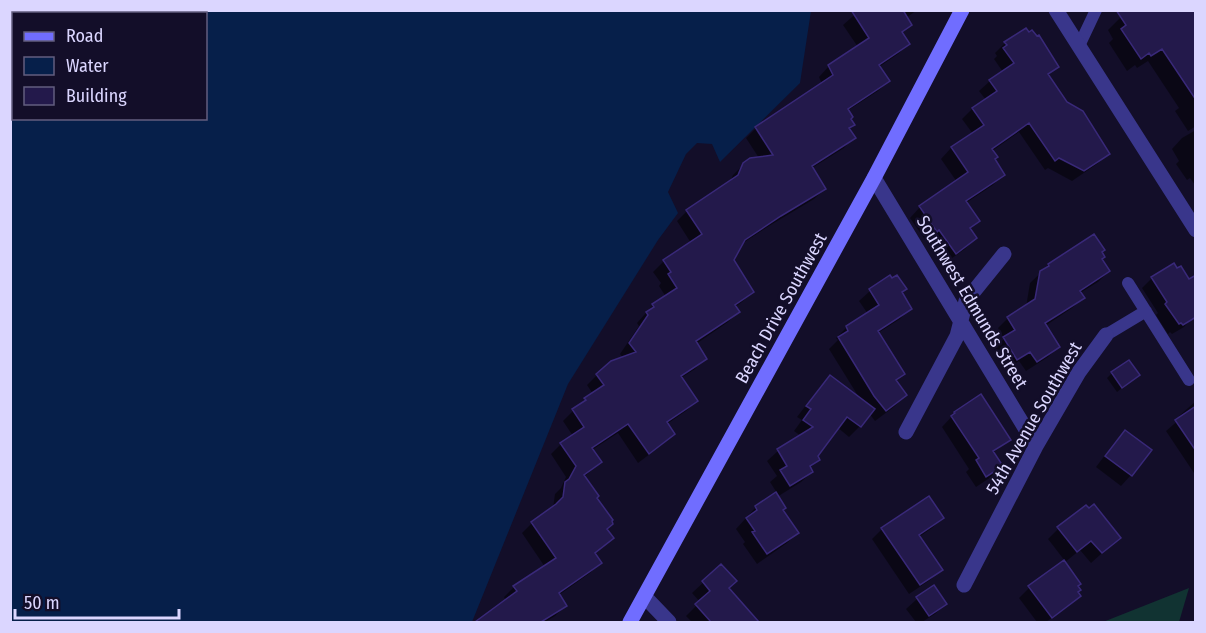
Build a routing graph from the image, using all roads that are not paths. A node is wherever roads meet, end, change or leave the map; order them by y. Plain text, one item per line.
1 (962, 10) edge
2 (1056, 10) edge
3 (1096, 10) edge
4 (1079, 46) junction
5 (874, 178) junction
6 (1196, 230) edge
7 (1004, 254) dead end
8 (1128, 283) dead end
9 (1146, 311) junction
10 (961, 321) junction
11 (1106, 335) joint
12 (1189, 380) dead end
13 (906, 432) dead end
14 (1036, 446) junction
15 (964, 585) dead end
16 (645, 597) junction
17 (630, 622) edge
18 (669, 622) edge

1 - 5 main road, Beach Drive Southwest
2 - 4 street
3 - 4 lane
4 - 6 street
5 - 10 street, Southwest Edmunds Street
5 - 16 main road, Beach Drive Southwest
7 - 10 street
8 - 9 lane
9 - 11 lane
9 - 12 lane
10 - 13 street
10 - 14 street, Southwest Edmunds Street
11 - 14 street, 54th Avenue Southwest
14 - 15 street, 54th Avenue Southwest
16 - 17 main road, Beach Drive Southwest
16 - 18 street

